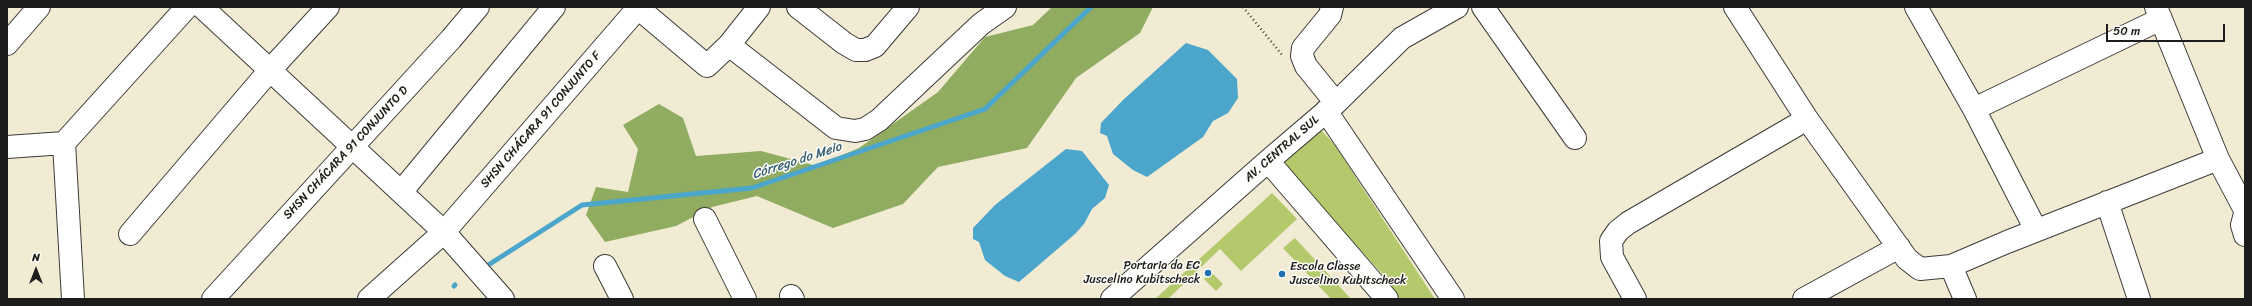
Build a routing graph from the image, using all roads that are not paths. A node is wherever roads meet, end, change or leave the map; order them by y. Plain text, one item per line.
1 (39, 7) edge
2 (187, 7) edge
3 (202, 7) edge
4 (328, 7) edge
5 (478, 7) edge
6 (554, 7) edge
7 (637, 7) edge
8 (759, 7) edge
9 (798, 7) edge
10 (908, 7) edge
11 (1005, 7) edge
12 (1332, 7) edge
13 (1457, 7) edge
14 (1483, 7) edge
15 (1735, 7) edge
16 (1916, 7) edge
17 (2158, 13) edge
18 (7, 44) edge
19 (729, 45) junction
20 (270, 70) junction
21 (1331, 107) junction
22 (1974, 109) junction
23 (1807, 119) junction
24 (1575, 138) dead end
25 (64, 143) junction
26 (352, 146) junction
27 (7, 147) edge
28 (2218, 159) junction
29 (1268, 161) junction
30 (401, 192) junction
31 (2107, 202) junction
32 (2245, 210) edge
33 (2245, 214) edge
34 (704, 219) dead end
35 (2036, 230) junction
36 (444, 232) junction
37 (130, 234) dead end
38 (2245, 235) edge
39 (1899, 247) junction
40 (606, 266) dead end
41 (1951, 266) junction
42 (501, 297) edge
43 (73, 299) edge
44 (213, 299) edge
45 (369, 299) edge
46 (622, 299) edge
47 (745, 299) edge
48 (1112, 299) edge
49 (1387, 299) edge
50 (1453, 299) edge
51 (1635, 299) edge
52 (1804, 299) edge
53 (1965, 299) edge
54 (2139, 299) edge

1 - 18 street
2 - 25 street
3 - 20 street
4 - 20 street
5 - 26 street, SHSN CHÁCARA 91 CONJUNTO D
6 - 30 street
7 - 19 street
7 - 36 street, SHSN CHÁCARA 91 CONJUNTO F
8 - 19 street
9 - 10 street
11 - 19 street
12 - 21 street
13 - 21 street, AV. CENTRAL SUL
14 - 24 street
15 - 23 street
16 - 22 street
17 - 22 street
17 - 28 street
20 - 26 street
20 - 37 street
21 - 29 street, AV. CENTRAL SUL
21 - 50 street
22 - 35 street
23 - 39 street
23 - 51 street
25 - 27 street
25 - 43 street
26 - 30 street
26 - 44 street, SHSN CHÁCARA 91 CONJUNTO D
28 - 31 street
28 - 32 street
29 - 48 street, AV. CENTRAL SUL
29 - 49 street
30 - 36 street
31 - 35 street
31 - 54 street
33 - 38 street
34 - 47 street
35 - 41 street
36 - 42 street
36 - 45 street, SHSN CHÁCARA 91 CONJUNTO F
39 - 41 street
39 - 52 street
40 - 46 street
41 - 53 street

